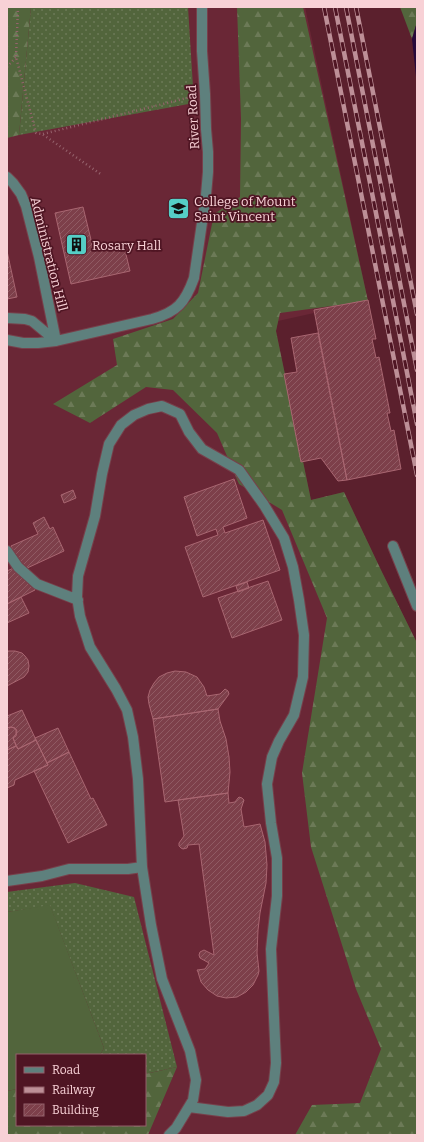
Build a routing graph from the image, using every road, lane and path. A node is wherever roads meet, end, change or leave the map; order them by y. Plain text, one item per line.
1 (18, 7) edge
2 (202, 7) edge
3 (16, 57) junction
4 (7, 67) edge
5 (205, 94) junction
6 (42, 134) junction
7 (102, 174) dead end
8 (7, 177) edge
9 (7, 318) edge
10 (7, 340) edge
11 (56, 341) junction
12 (393, 546) dead end
13 (7, 551) edge
14 (78, 600) junction
15 (417, 606) edge
16 (142, 867) junction
17 (7, 881) edge
18 (189, 1107) junction
19 (169, 1135) edge

1 - 3 path
2 - 5 street, River Road
3 - 4 path
3 - 6 path
5 - 6 path
5 - 11 street, River Road
6 - 7 path
8 - 11 street, Administration Hill
9 - 11 street
10 - 11 street
12 - 15 street
13 - 14 street
14 - 16 street
14 - 18 street
16 - 17 street
16 - 18 street
18 - 19 street

